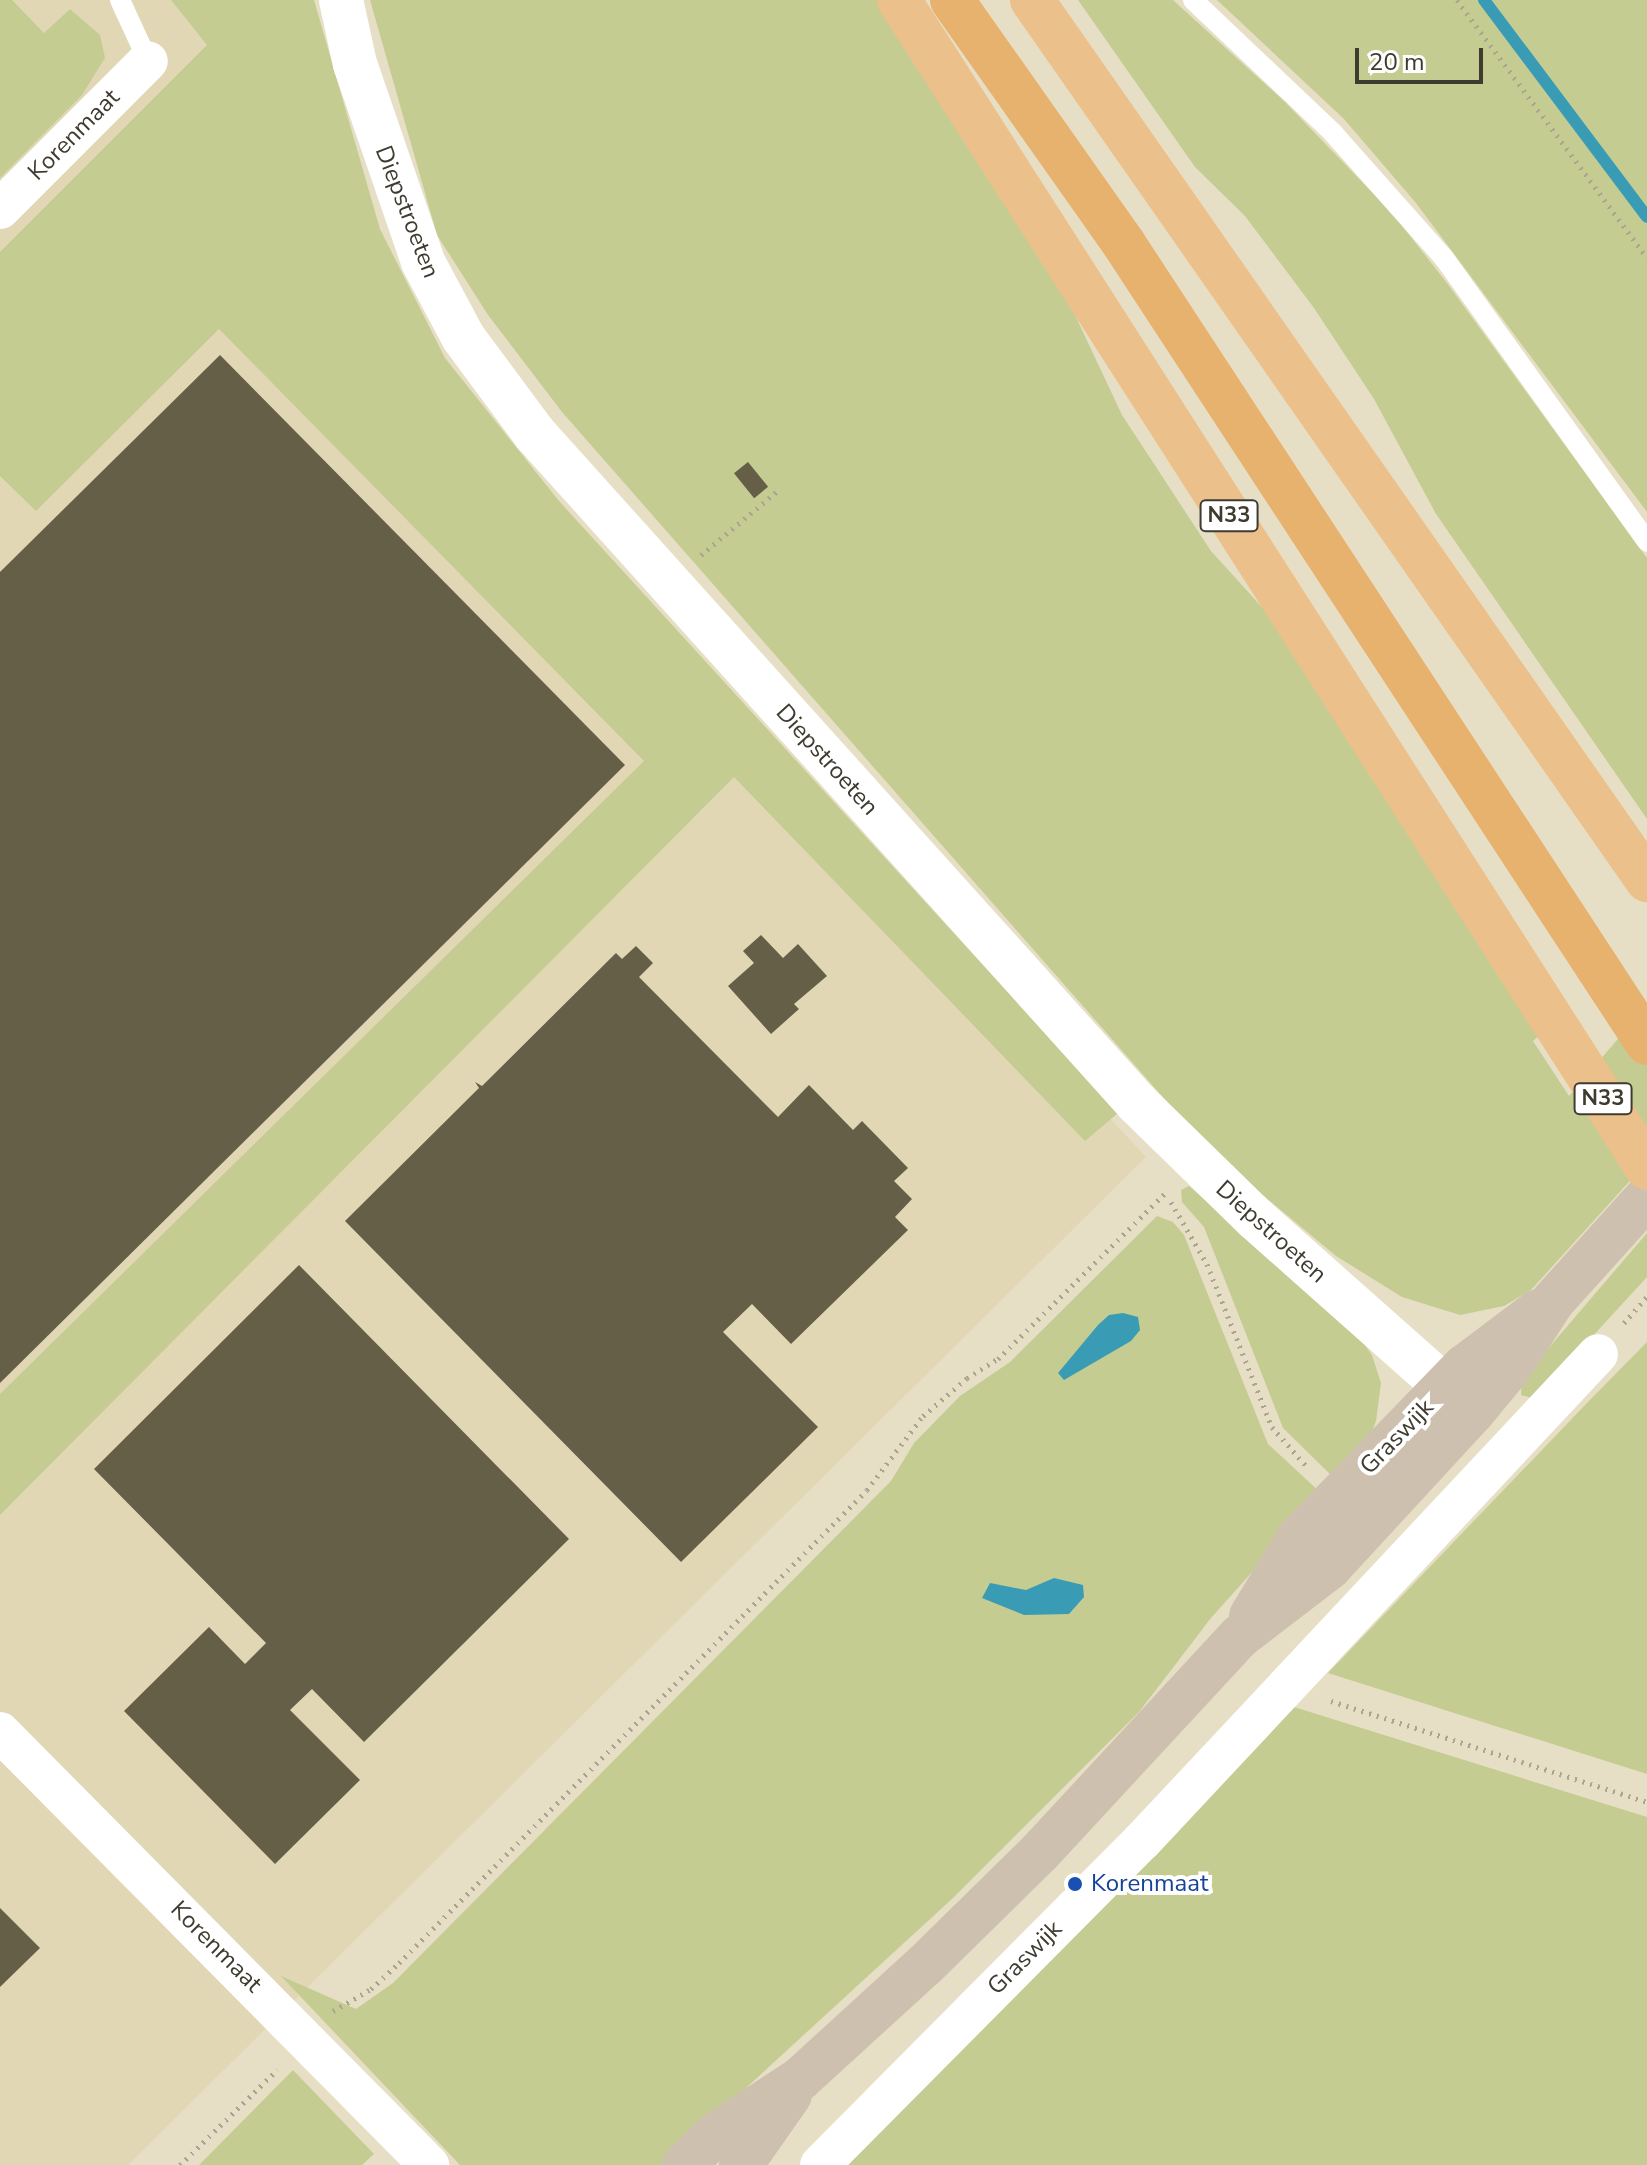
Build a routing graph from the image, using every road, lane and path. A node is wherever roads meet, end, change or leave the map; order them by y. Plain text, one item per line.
1 (120, 0) edge
2 (341, 0) edge
3 (899, 0) edge
4 (952, 0) edge
5 (1032, 0) edge
6 (1193, 0) edge
7 (1457, 0) edge
8 (148, 61) joint
9 (0, 209) edge
10 (1647, 258) edge
11 (780, 489) dead end
12 (1647, 542) edge
13 (666, 584) junction
14 (1647, 880) edge
15 (1647, 1043) edge
16 (1647, 1168) edge
17 (1180, 1178) junction
18 (1647, 1197) edge
19 (1598, 1354) dead end
20 (1459, 1400) junction
21 (1339, 1497) junction
22 (1239, 1637) junction
23 (1292, 1679) junction
24 (0, 1732) edge
25 (1647, 1802) edge
26 (306, 2038) junction
27 (800, 2079) junction
28 (180, 2165) edge
29 (429, 2165) edge
30 (684, 2165) edge
31 (741, 2165) edge
32 (820, 2165) edge

1 - 8 lane
2 - 13 street, Diepstroeten
3 - 16 highway, N33
4 - 15 highway
5 - 14 highway
6 - 12 lane
7 - 10 path
8 - 9 street, Korenmaat
11 - 13 path
13 - 17 street, Diepstroeten
17 - 20 street, Diepstroeten
17 - 21 path
17 - 26 path
18 - 20 main road, Graswijk
19 - 23 street, Graswijk
20 - 21 main road, Graswijk
20 - 22 main road, Graswijk
21 - 22 main road, Graswijk
22 - 27 main road, Graswijk
23 - 25 path
23 - 32 street, Graswijk
24 - 26 street, Korenmaat
26 - 28 path
26 - 29 street, Korenmaat
27 - 30 main road, Graswijk
27 - 31 main road, Graswijk

